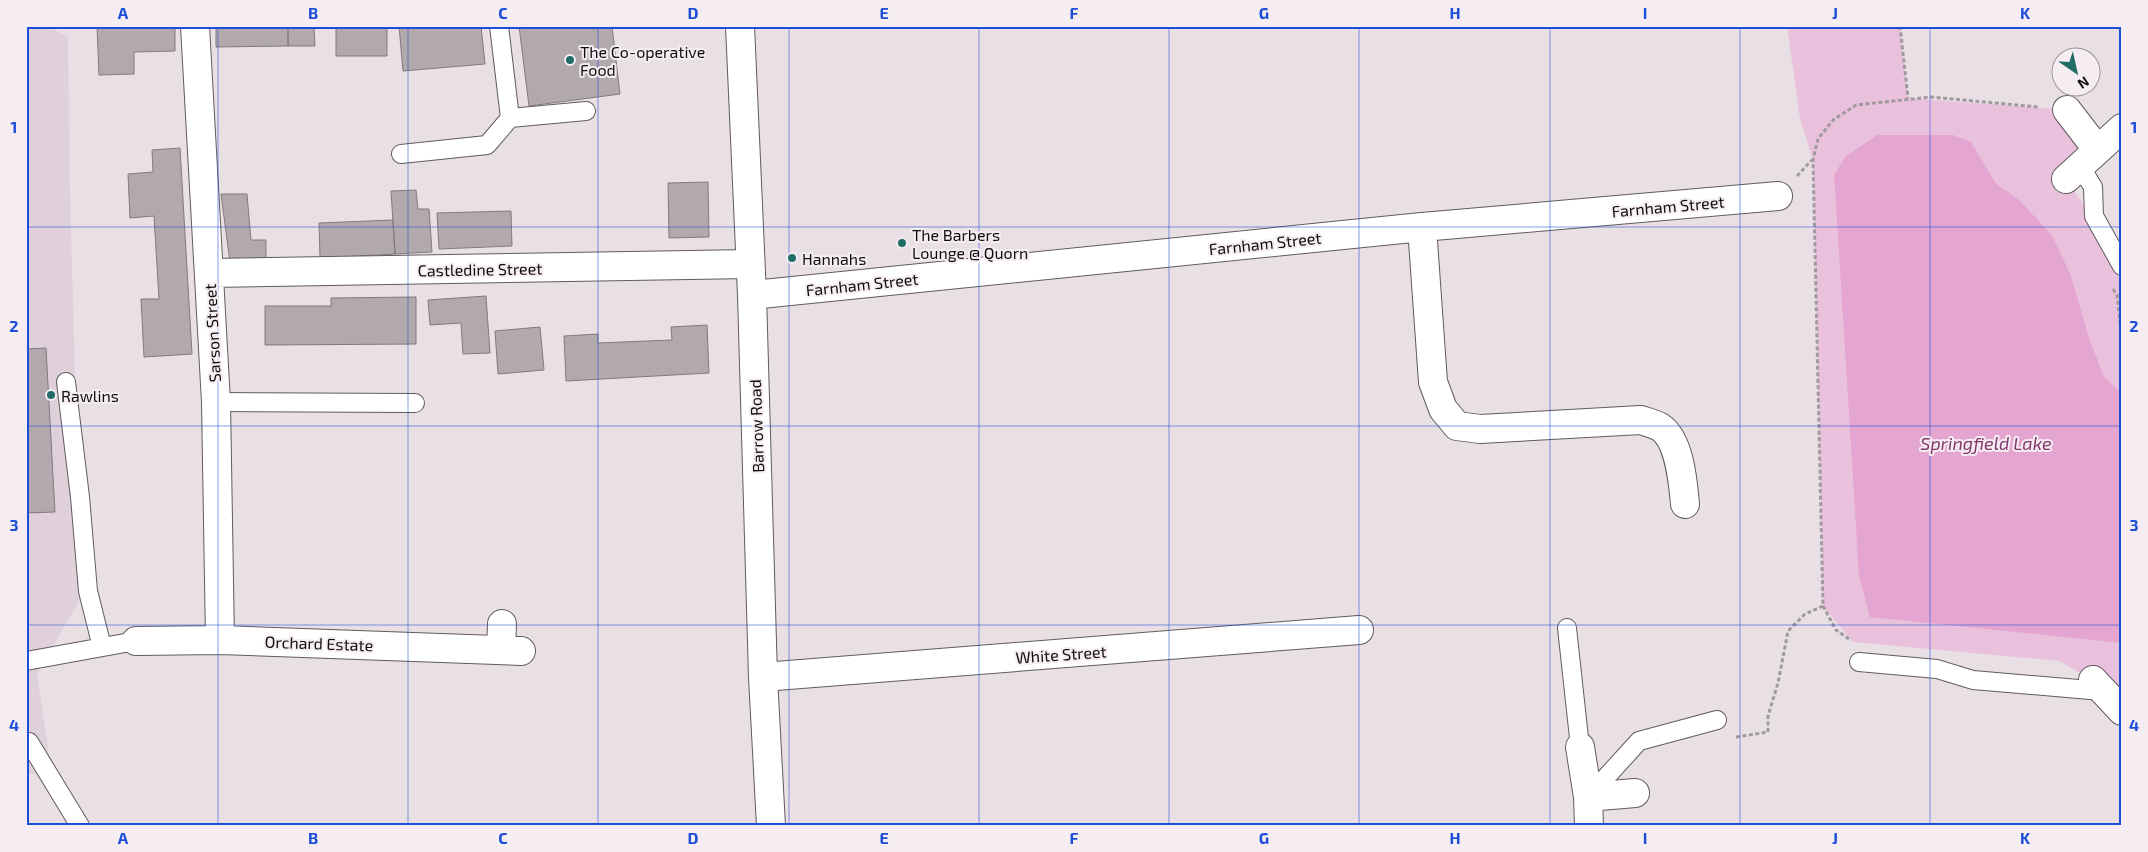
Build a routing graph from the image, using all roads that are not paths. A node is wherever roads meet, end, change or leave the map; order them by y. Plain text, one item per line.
1 (195, 26) edge
2 (499, 26) edge
3 (740, 26) edge
4 (2067, 110) road end
5 (586, 111) dead end
6 (510, 118) junction
7 (2122, 128) edge
8 (401, 154) dead end
9 (2081, 165) junction
10 (1778, 196) dead end
11 (1422, 227) junction
12 (750, 264) junction
13 (2122, 266) edge
14 (209, 273) junction
15 (752, 295) junction
16 (66, 382) dead end
17 (216, 402) junction
18 (415, 403) dead end
19 (1685, 504) dead end
20 (1567, 628) dead end
21 (1359, 630) dead end
22 (220, 640) junction
23 (136, 641) joint
24 (508, 642) dead end
25 (102, 648) junction
26 (26, 661) edge
27 (1859, 662) dead end
28 (763, 677) junction
29 (2098, 685) joint
30 (2122, 711) edge
31 (1717, 720) dead end
32 (27, 739) edge
33 (1580, 747) joint
34 (1635, 793) dead end
35 (1588, 797) junction
36 (80, 826) edge
37 (771, 826) edge
38 (1589, 826) edge

1 - 14 street, Sarson Street
2 - 6 lane
3 - 12 street, Barrow Road
4 - 9 street
5 - 6 lane
6 - 8 lane
7 - 9 street
9 - 13 lane
10 - 11 street, Farnham Street
11 - 15 street, Farnham Street
11 - 19 street
12 - 14 street, Castledine Street
12 - 15 street, Barrow Road
14 - 17 street, Sarson Street
15 - 28 street, Barrow Road
16 - 25 lane
17 - 18 lane
17 - 22 street, Sarson Street
20 - 33 lane
21 - 28 street, White Street
22 - 23 street, Orchard Estate
22 - 24 street, Orchard Estate
23 - 25 lane
25 - 26 lane
27 - 29 lane
28 - 37 street, Barrow Road
29 - 30 street
31 - 35 lane
32 - 36 lane
33 - 35 street
34 - 35 street
35 - 38 street

